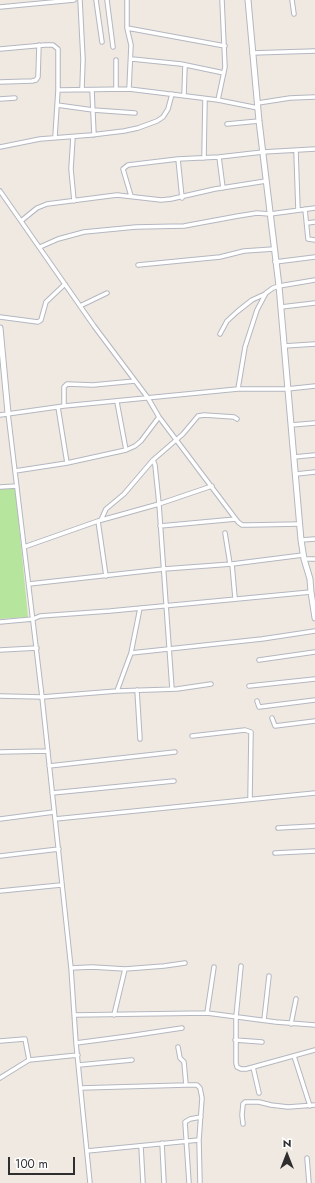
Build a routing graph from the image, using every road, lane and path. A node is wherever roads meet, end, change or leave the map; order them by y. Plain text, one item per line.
1 (74, 0) edge
2 (80, 0) edge
3 (96, 0) edge
4 (107, 0) edge
5 (127, 0) edge
6 (222, 0) edge
7 (248, 0) edge
8 (292, 0) edge
9 (37, 2) edge
10 (0, 7) edge
11 (294, 14) dead end
12 (127, 28) junction
13 (102, 42) dead end
14 (39, 45) junction
15 (225, 46) junction
16 (113, 47) dead end
17 (0, 49) edge
18 (315, 51) edge
19 (252, 53) junction
20 (132, 59) junction
21 (116, 60) dead end
22 (185, 65) junction
23 (224, 73) junction
24 (0, 82) edge
25 (82, 89) junction
26 (116, 89) junction
27 (129, 89) junction
28 (58, 90) junction
29 (92, 90) junction
30 (172, 94) junction
31 (184, 96) junction
32 (315, 97) edge
33 (15, 98) dead end
34 (0, 99) edge
35 (205, 99) junction
36 (218, 100) junction
37 (57, 105) junction
38 (258, 105) junction
39 (93, 110) junction
40 (135, 113) dead end
41 (259, 120) junction
42 (227, 124) dead end
43 (94, 135) junction
44 (55, 137) junction
45 (73, 137) junction
46 (0, 147) edge
47 (315, 149) edge
48 (296, 150) junction
49 (263, 152) junction
50 (219, 157) junction
51 (204, 158) junction
52 (178, 159) junction
53 (266, 181) junction
54 (223, 188) junction
55 (0, 191) edge
56 (131, 196) junction
57 (182, 198) junction
58 (74, 201) junction
59 (315, 208) edge
60 (305, 209) junction
61 (298, 210) junction
62 (270, 214) junction
63 (21, 221) junction
64 (315, 222) edge
65 (306, 223) junction
66 (315, 240) edge
67 (40, 247) junction
68 (274, 249) junction
69 (315, 257) edge
70 (276, 262) junction
71 (138, 265) dead end
72 (315, 280) edge
73 (64, 284) junction
74 (279, 286) junction
75 (107, 293) dead end
76 (266, 293) junction
77 (315, 303) edge
78 (80, 306) junction
79 (281, 307) junction
80 (0, 317) edge
81 (0, 328) edge
82 (220, 334) dead end
83 (315, 344) edge
84 (284, 346) junction
85 (1, 349) edge
86 (135, 381) junction
87 (315, 386) edge
88 (238, 389) junction
89 (287, 389) junction
90 (148, 398) junction
91 (117, 402) junction
92 (64, 406) junction
93 (58, 407) junction
94 (8, 413) junction
95 (0, 415) edge
96 (159, 417) junction
97 (237, 419) dead end
98 (315, 423) edge
99 (291, 425) junction
100 (177, 438) junction
101 (126, 450) junction
102 (315, 455) edge
103 (294, 457) junction
104 (152, 460) junction
105 (67, 463) junction
106 (15, 471) junction
107 (315, 472) edge
108 (296, 474) junction
109 (17, 486) junction
110 (212, 486) junction
111 (0, 487) edge
112 (159, 504) junction
113 (236, 519) junction
114 (100, 520) junction
115 (300, 524) junction
116 (160, 526) junction
117 (225, 533) dead end
118 (315, 539) edge
119 (301, 540) junction
120 (24, 546) junction
121 (303, 557) junction
122 (315, 559) edge
123 (231, 564) junction
124 (164, 569) junction
125 (106, 576) junction
126 (313, 579) edge
127 (29, 584) junction
128 (310, 592) junction
129 (235, 598) junction
130 (166, 606) junction
131 (140, 608) junction
132 (315, 618) edge
133 (33, 619) junction
134 (0, 622) edge
135 (315, 631) edge
136 (37, 648) junction
137 (169, 648) junction
138 (0, 650) edge
139 (315, 652) edge
140 (131, 653) junction
141 (259, 660) dead end
142 (315, 679) edge
143 (211, 684) dead end
144 (249, 686) dead end
145 (172, 689) junction
146 (137, 690) junction
147 (117, 691) junction
148 (0, 696) edge
149 (42, 697) junction
150 (315, 700) edge
151 (257, 701) dead end
152 (272, 718) dead end
153 (315, 721) edge
154 (192, 736) dead end
155 (140, 740) dead end
156 (0, 752) edge
157 (48, 752) junction
158 (176, 752) dead end
159 (49, 766) junction
160 (174, 781) dead end
161 (52, 793) junction
162 (315, 793) edge
163 (250, 799) junction
164 (54, 812) junction
165 (0, 818) edge
166 (55, 819) junction
167 (315, 826) edge
168 (278, 828) dead end
169 (58, 849) junction
170 (315, 851) edge
171 (275, 853) dead end
172 (0, 856) edge
173 (62, 885) junction
174 (0, 891) edge
175 (185, 963) dead end
176 (241, 966) dead end
177 (71, 968) junction
178 (214, 968) dead end
179 (125, 969) junction
180 (269, 976) dead end
181 (296, 998) dead end
182 (207, 1013) junction
183 (75, 1015) junction
184 (114, 1015) junction
185 (236, 1017) junction
186 (264, 1020) junction
187 (291, 1024) junction
188 (315, 1025) edge
189 (182, 1028) dead end
190 (235, 1040) junction
191 (0, 1041) edge
192 (262, 1042) dead end
193 (76, 1043) junction
194 (178, 1047) dead end
195 (315, 1050) edge
196 (78, 1055) junction
197 (294, 1056) junction
198 (29, 1060) junction
199 (132, 1060) dead end
200 (78, 1066) junction
201 (253, 1067) junction
202 (0, 1078) edge
203 (186, 1084) junction
204 (81, 1088) junction
205 (259, 1093) dead end
206 (315, 1105) edge
207 (310, 1106) junction
208 (201, 1116) junction
209 (243, 1124) dead end
210 (199, 1140) junction
211 (186, 1141) junction
212 (162, 1143) junction
213 (141, 1146) junction
214 (87, 1151) junction
215 (308, 1158) dead end
216 (90, 1183) edge
217 (143, 1183) edge
218 (164, 1183) edge
219 (188, 1183) edge
220 (200, 1183) edge
221 (308, 1183) edge

1 - 9 street
2 - 25 street
3 - 13 street
4 - 16 street
5 - 12 street
6 - 15 street
7 - 19 street
8 - 11 street
9 - 10 street
12 - 15 street
12 - 20 street
14 - 17 street
14 - 24 street
14 - 28 street
15 - 23 street
18 - 19 street
19 - 38 street
20 - 22 street
20 - 27 street
21 - 26 street
22 - 23 street
22 - 31 street
23 - 36 street
25 - 28 street
25 - 29 street
26 - 27 street
26 - 29 street
27 - 30 street
28 - 37 street
29 - 39 street
30 - 31 street
30 - 43 street
31 - 35 street
32 - 38 street
33 - 34 street
35 - 36 street
35 - 51 street
36 - 38 street
37 - 39 street
37 - 44 street
38 - 41 street
39 - 40 street
39 - 43 street
41 - 42 street
41 - 49 street
43 - 45 street
44 - 45 street
44 - 46 street
45 - 58 street
47 - 48 street
48 - 49 street
48 - 61 street
49 - 50 street
49 - 53 street
50 - 51 street
50 - 54 street
51 - 52 street
52 - 56 street
52 - 57 street
53 - 54 street
53 - 62 street
54 - 57 street
55 - 63 street
56 - 57 street
56 - 58 street
58 - 63 street
59 - 60 street
60 - 61 street
60 - 65 street
61 - 62 street
62 - 67 street
62 - 68 street
63 - 67 street
64 - 65 street
65 - 66 street
67 - 73 street
68 - 70 street
68 - 71 street
69 - 70 street
70 - 74 street
72 - 74 street
73 - 78 street
73 - 80 street
74 - 76 street
74 - 79 street
75 - 78 street
76 - 82 street
76 - 88 street
77 - 79 street
78 - 86 street
79 - 84 street
81 - 85 street
83 - 84 street
84 - 89 street
85 - 94 street
86 - 90 street
86 - 92 street
87 - 89 street
88 - 89 street
88 - 90 street
89 - 99 street
90 - 91 street
90 - 96 street
91 - 92 street
91 - 101 street
92 - 93 street
93 - 94 street
93 - 105 street
94 - 95 street
94 - 106 street
96 - 100 street
96 - 101 street
97 - 100 street
98 - 99 street
99 - 103 street
100 - 104 street
100 - 110 street
101 - 105 street
102 - 103 street
103 - 108 street
104 - 112 street
104 - 114 street
105 - 106 street
106 - 109 street
107 - 108 street
108 - 115 street
109 - 111 street
109 - 120 street
110 - 112 street
110 - 113 street
112 - 114 street
112 - 116 street
113 - 115 street
113 - 116 street
114 - 120 street
114 - 125 street
115 - 119 street
116 - 124 street
117 - 123 street
118 - 119 street
119 - 121 street
120 - 127 street
121 - 122 street
121 - 123 street
121 - 126 street
123 - 124 street
123 - 129 street
124 - 125 street
124 - 130 street
125 - 127 street
126 - 128 street
127 - 133 street
128 - 129 street
128 - 132 street
129 - 130 street
130 - 131 street
130 - 137 street
131 - 133 street
131 - 140 street
133 - 134 street
133 - 136 street
135 - 137 street
136 - 138 street
136 - 149 street
137 - 140 street
137 - 145 street
139 - 141 street
140 - 147 street
142 - 144 street
143 - 145 street
145 - 146 street
146 - 147 street
146 - 155 street
147 - 149 street
148 - 149 street
149 - 157 street
150 - 151 street
152 - 153 street
154 - 163 street
156 - 157 street
157 - 159 street
158 - 159 street
159 - 161 street
160 - 161 street
161 - 164 street
162 - 163 street
163 - 166 street
164 - 165 street
164 - 166 street
166 - 169 street
167 - 168 street
169 - 172 street
169 - 173 street
170 - 171 street
173 - 174 street
173 - 177 street
175 - 179 street
176 - 185 street
177 - 179 street
177 - 183 street
178 - 182 street
179 - 184 street
180 - 186 street
181 - 187 street
182 - 184 street
182 - 185 street
183 - 184 street
183 - 193 street
185 - 186 street
185 - 190 street
186 - 187 street
187 - 188 street
189 - 193 street
190 - 192 street
190 - 201 street
191 - 198 street
193 - 196 street
194 - 203 street
195 - 197 street
196 - 198 street
196 - 200 street
197 - 201 street
197 - 207 street
198 - 202 street
199 - 200 street
200 - 204 street
201 - 205 street
203 - 204 street
203 - 208 street
204 - 214 street
206 - 207 street
207 - 209 street
208 - 210 street
208 - 211 street
210 - 211 street
210 - 220 street
211 - 212 street
211 - 219 street
212 - 213 street
212 - 218 street
213 - 214 street
213 - 217 street
214 - 216 street
215 - 221 street

